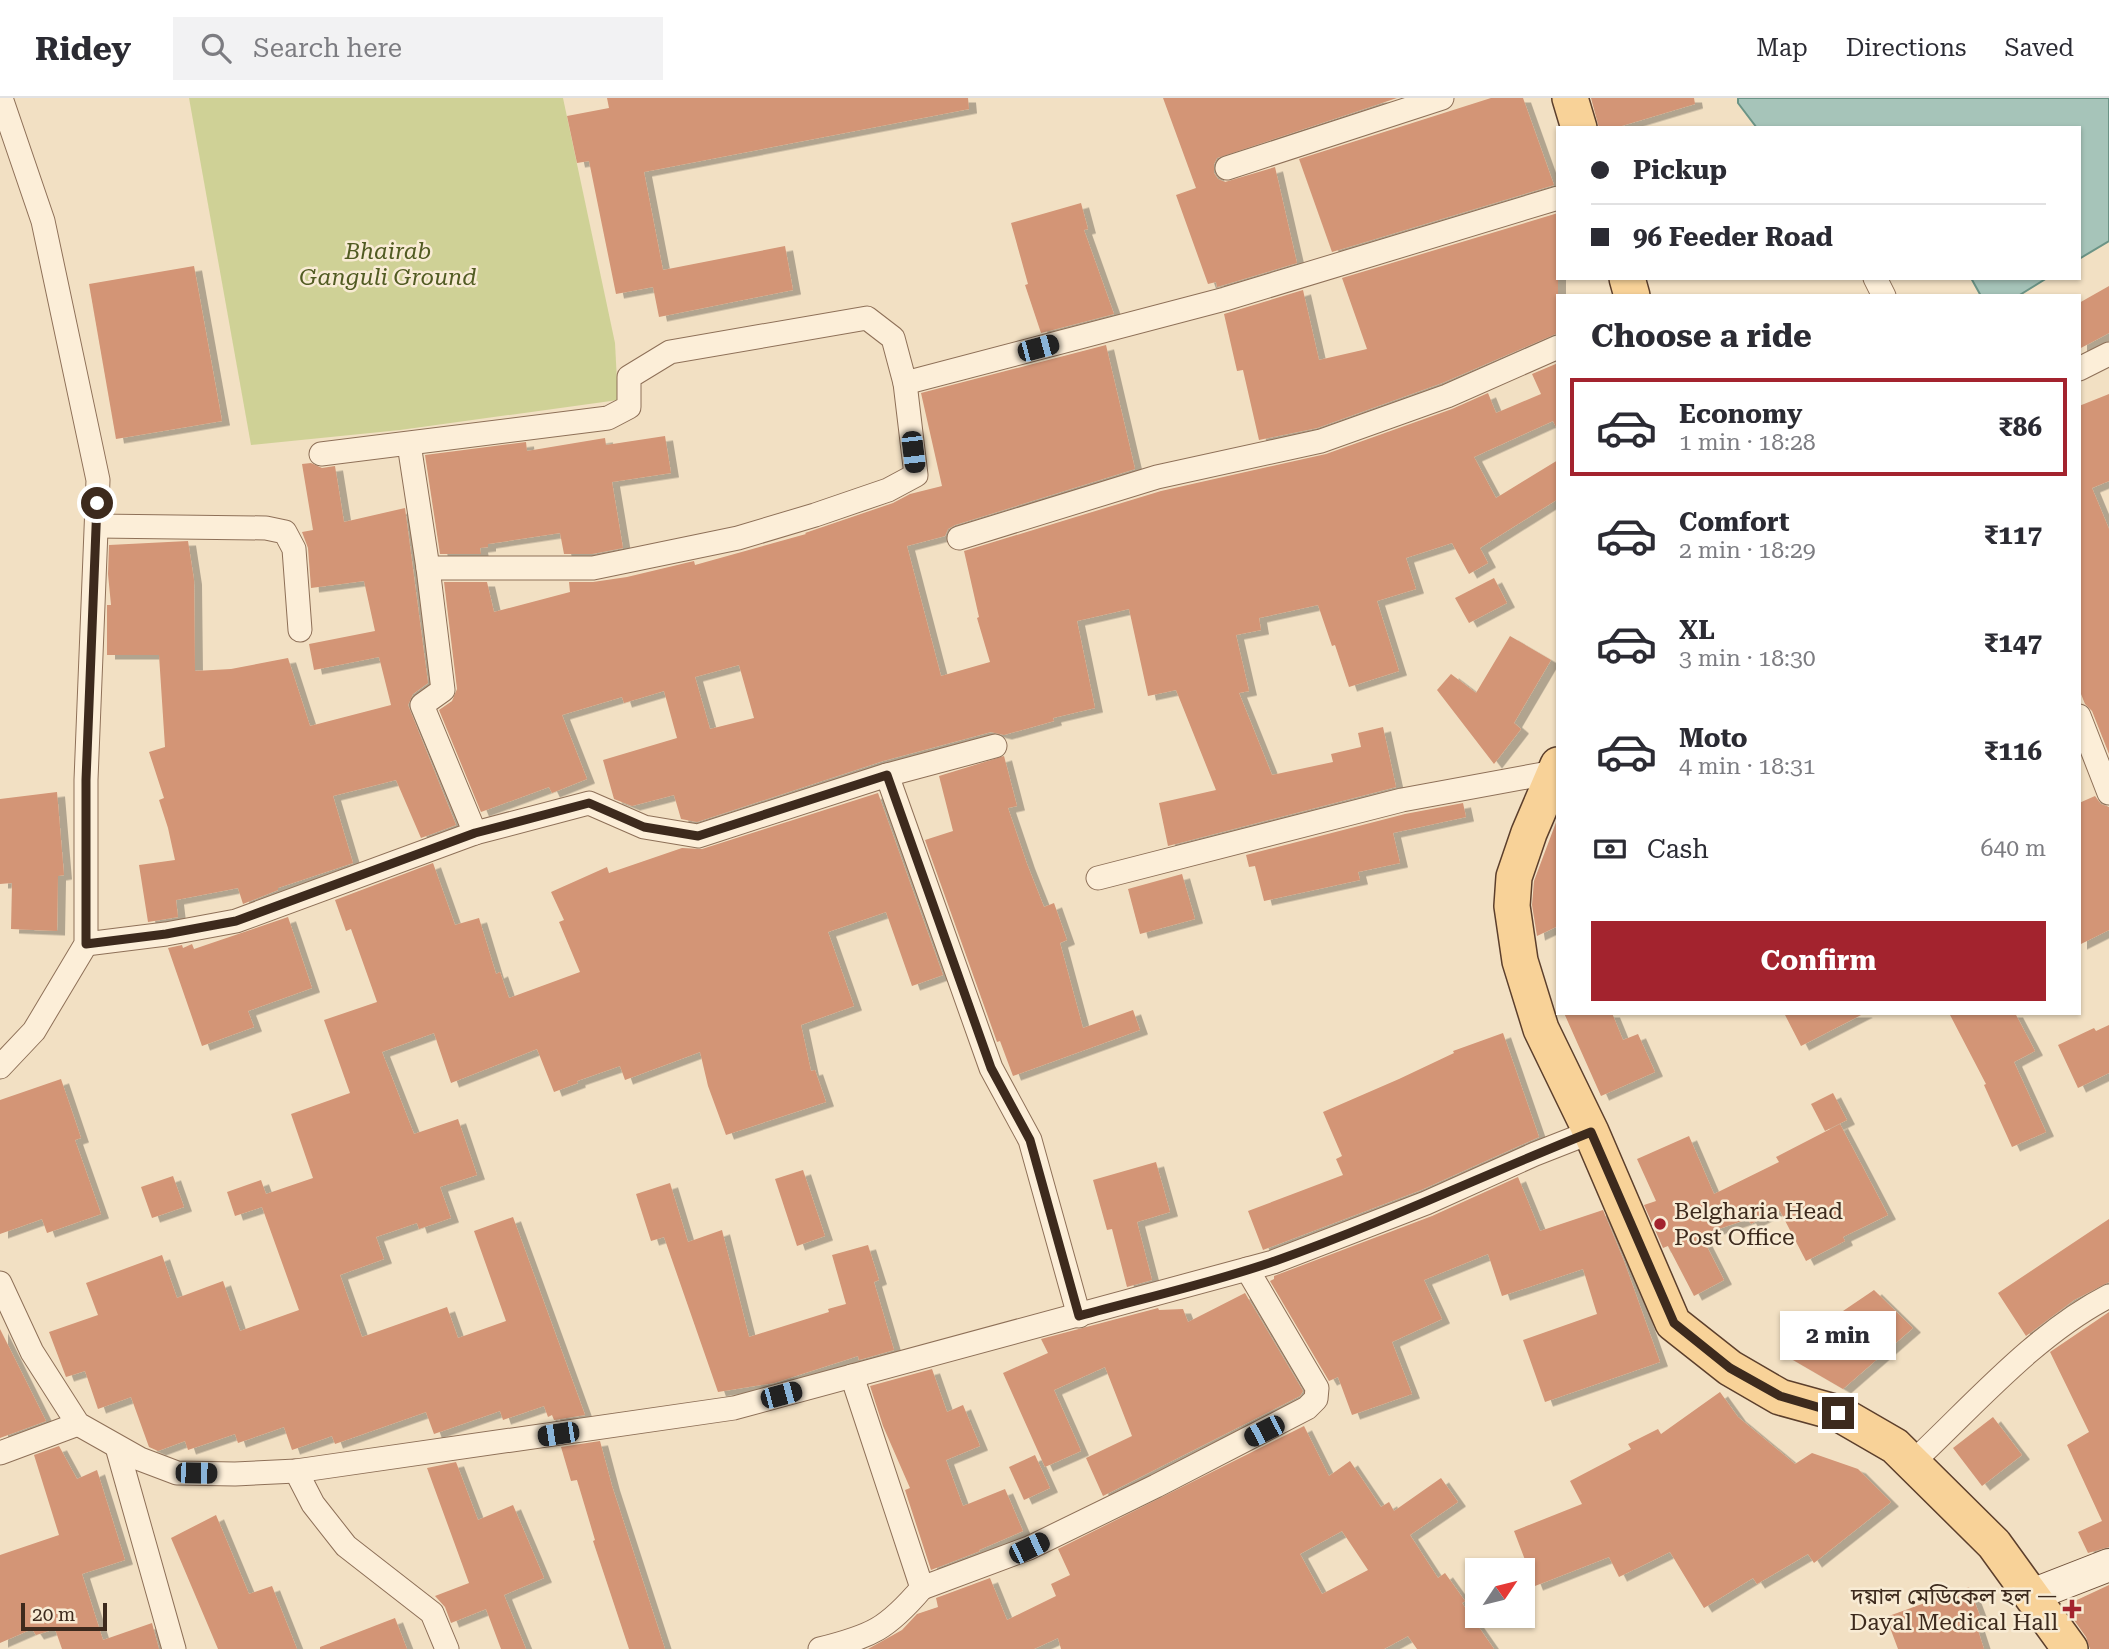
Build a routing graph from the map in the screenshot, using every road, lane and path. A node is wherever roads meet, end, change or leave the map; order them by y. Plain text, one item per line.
1 (1, 98) edge
2 (1442, 98) edge
3 (1570, 98) edge
4 (1578, 126) edge
5 (1227, 168) dead end
6 (1556, 199) edge
7 (1556, 348) edge
8 (2109, 354) edge
9 (2081, 368) edge
10 (905, 383) junction
11 (409, 444) junction
12 (321, 454) dead end
13 (97, 526) junction
14 (959, 538) dead end
15 (428, 568) junction
16 (300, 631) dead end
17 (2081, 728) edge
18 (995, 746) dead end
19 (2087, 762) edge
20 (1556, 768) edge
21 (887, 775) junction
22 (2109, 793) edge
23 (475, 833) junction
24 (1098, 878) dead end
25 (86, 944) junction
26 (0, 1067) edge
27 (1591, 1132) junction
28 (1247, 1269) junction
29 (0, 1283) edge
30 (2109, 1296) edge
31 (1079, 1316) junction
32 (852, 1376) junction
33 (78, 1424) junction
34 (117, 1447) junction
35 (0, 1453) edge
36 (1913, 1462) junction
37 (296, 1471) junction
38 (2109, 1565) edge
39 (922, 1588) junction
40 (2032, 1595) junction
41 (174, 1649) edge
42 (447, 1649) edge
43 (820, 1649) edge
44 (2070, 1649) edge

1 - 13 street
2 - 5 street
3 - 4 main road
6 - 10 street
7 - 14 street
8 - 9 street
10 - 11 street
10 - 15 street
11 - 12 street
11 - 15 street
13 - 16 street
13 - 25 street
15 - 23 street
17 - 19 street
18 - 21 street
19 - 22 street
20 - 24 street
20 - 27 main road
21 - 23 street
21 - 31 street
23 - 25 street
25 - 26 street
27 - 28 street
27 - 36 main road
28 - 31 street
28 - 39 street
29 - 33 street
30 - 36 street
31 - 32 street
32 - 37 street
32 - 39 street
33 - 34 street
33 - 35 street
34 - 37 street
34 - 41 street
36 - 40 main road
37 - 42 street
38 - 40 street
39 - 43 street
40 - 44 main road

